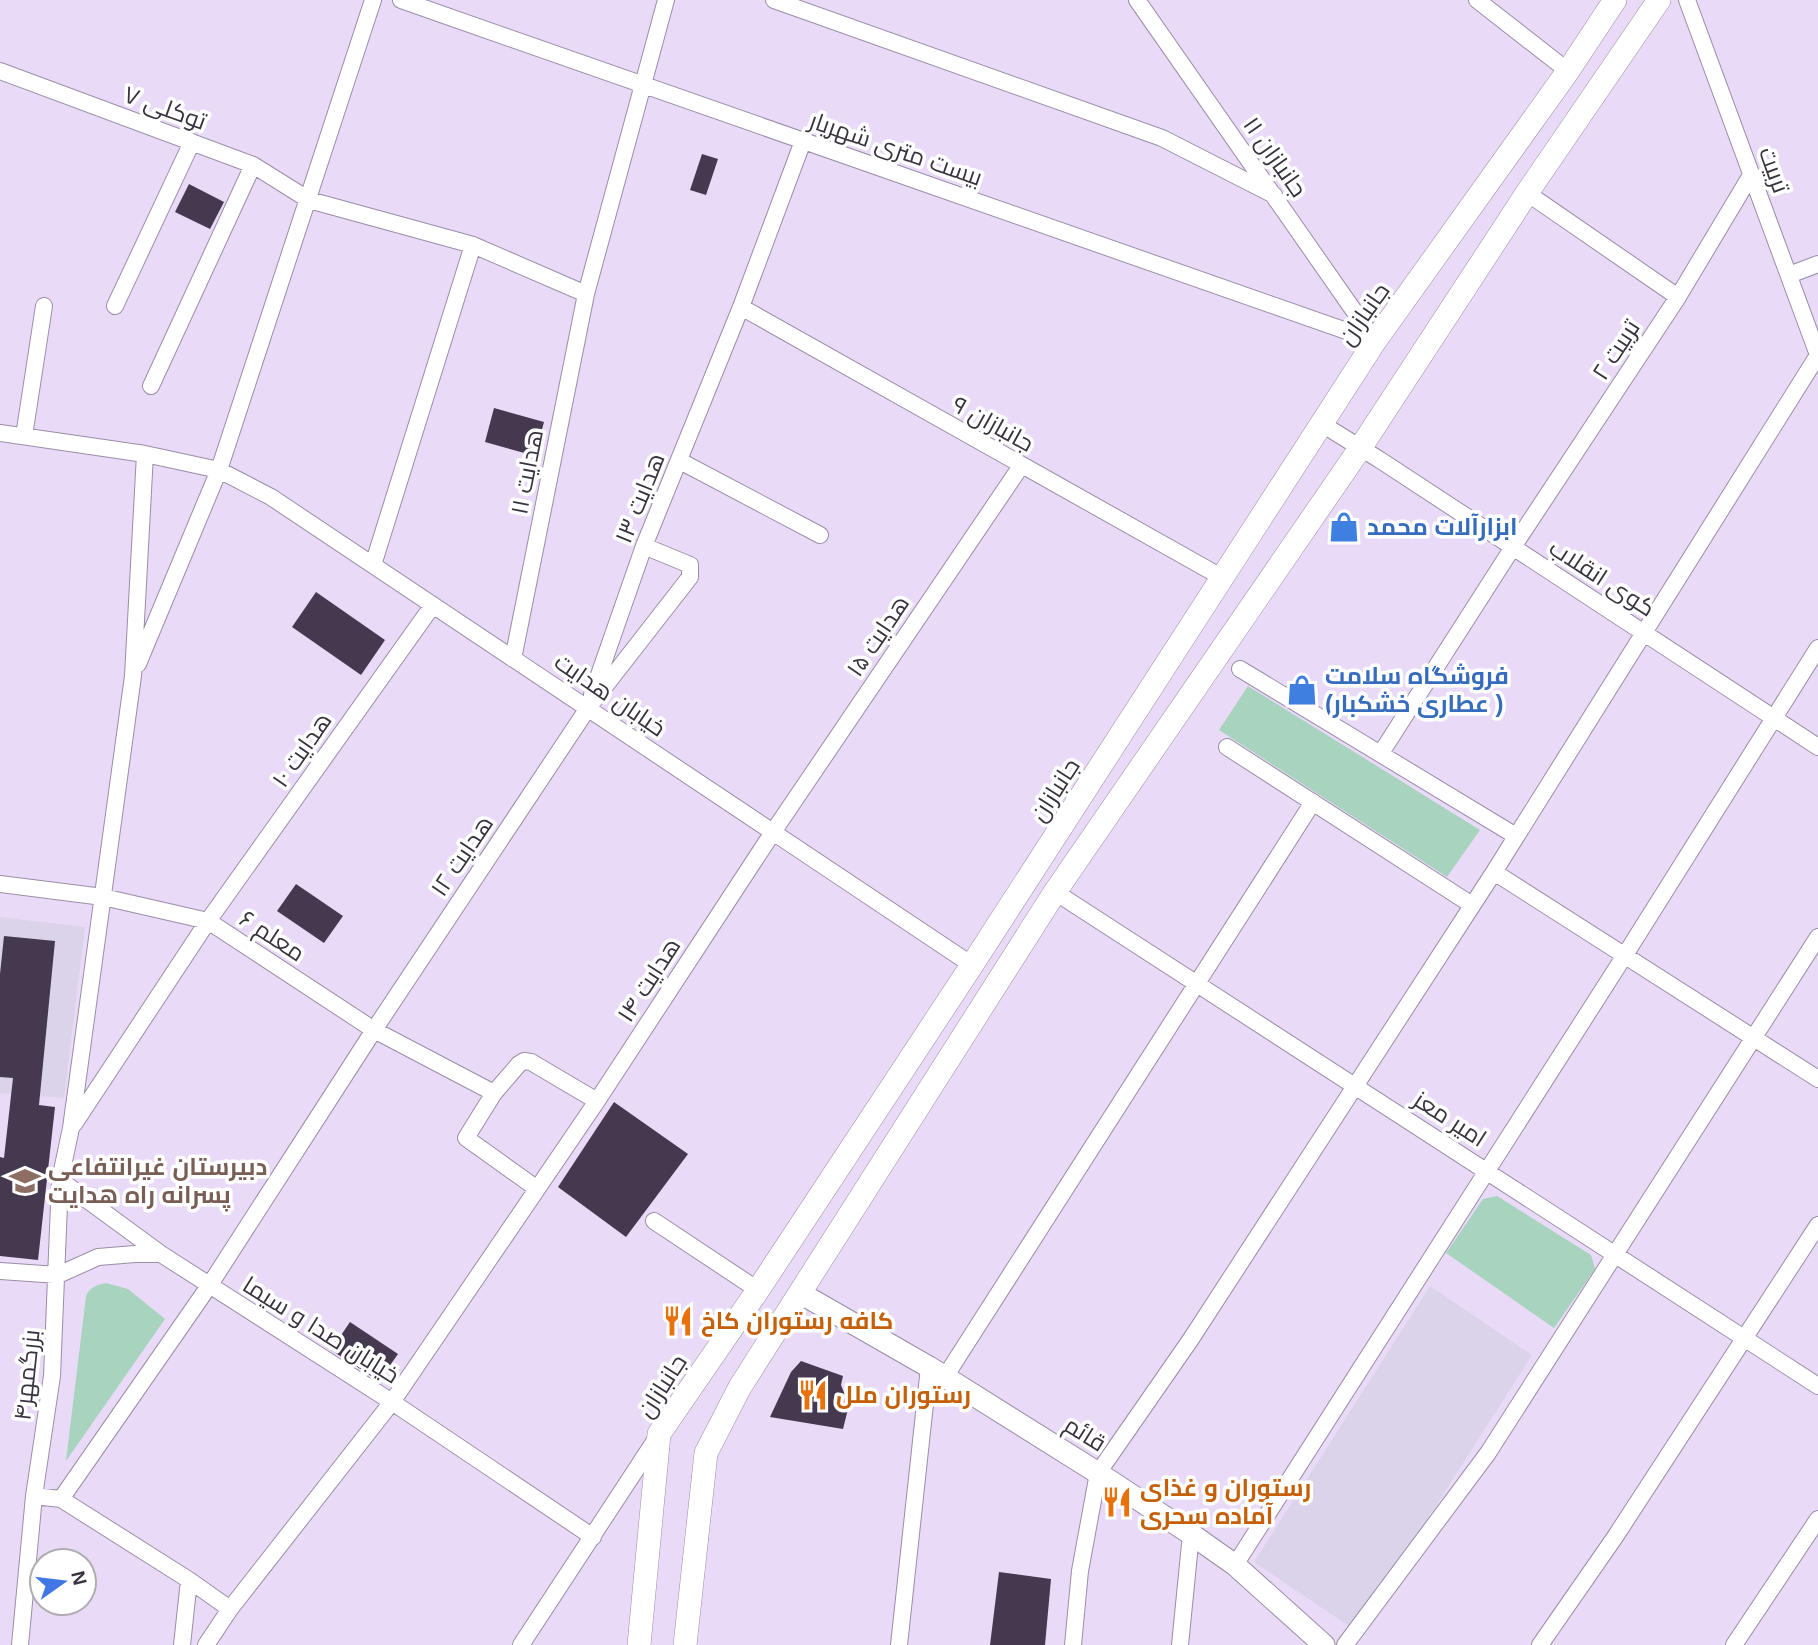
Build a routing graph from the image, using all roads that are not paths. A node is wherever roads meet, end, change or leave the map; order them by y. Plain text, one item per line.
1 (373, 0) edge
2 (401, 0) edge
3 (666, 0) edge
4 (774, 0) edge
5 (1137, 0) edge
6 (1477, 0) edge
7 (1615, 0) edge
8 (1660, 0) edge
9 (1687, 0) edge
10 (0, 71) edge
11 (1568, 71) junction
12 (643, 85) junction
13 (803, 141) junction
14 (192, 142) junction
15 (253, 165) junction
16 (1751, 175) junction
17 (1527, 193) junction
18 (1274, 195) junction
19 (309, 200) junction
20 (474, 246) junction
21 (1818, 264) edge
22 (1789, 275) junction
23 (586, 294) junction
24 (1678, 297) junction
25 (44, 306) dead end
26 (115, 306) dead end
27 (741, 307) junction
28 (1376, 341) junction
29 (1818, 355) edge
30 (151, 386) dead end
31 (1322, 424) junction
32 (0, 433) edge
33 (24, 436) junction
34 (1361, 447) junction
35 (145, 454) junction
36 (680, 461) junction
37 (1021, 466) junction
38 (219, 470) junction
39 (820, 535) dead end
40 (644, 546) junction
41 (1513, 547) junction
42 (373, 565) junction
43 (1223, 578) junction
44 (433, 604) junction
45 (1644, 633) junction
46 (1818, 648) edge
47 (513, 659) junction
48 (1240, 668) dead end
49 (133, 676) junction
50 (588, 708) junction
51 (1774, 719) junction
52 (1227, 747) dead end
53 (1818, 747) edge
54 (1381, 753) junction
55 (1313, 802) junction
56 (773, 832) junction
57 (1517, 835) junction
58 (1493, 872) junction
59 (0, 884) edge
60 (1055, 892) junction
61 (103, 897) junction
62 (1472, 905) junction
63 (208, 921) junction
64 (1818, 937) edge
65 (1625, 955) junction
66 (972, 965) junction
67 (1197, 982) junction
68 (374, 1030) junction
69 (1754, 1038) junction
70 (1818, 1079) edge
71 (1354, 1084) junction
72 (494, 1093) junction
73 (597, 1101) junction
74 (71, 1128) junction
75 (1487, 1170) junction
76 (60, 1180) junction
77 (536, 1188) junction
78 (653, 1221) dead end
79 (1818, 1225) edge
80 (162, 1254) junction
81 (1614, 1255) junction
82 (0, 1271) edge
83 (58, 1275) junction
84 (209, 1286) junction
85 (758, 1290) junction
86 (800, 1293) junction
87 (1744, 1338) junction
88 (937, 1372) junction
89 (1818, 1386) edge
90 (393, 1402) junction
91 (659, 1434) junction
92 (1098, 1473) junction
93 (34, 1496) junction
94 (61, 1499) junction
95 (1818, 1519) edge
96 (1191, 1534) junction
97 (593, 1537) junction
98 (1235, 1565) junction
99 (189, 1580) junction
100 (230, 1609) junction
101 (20, 1645) edge
102 (182, 1645) edge
103 (206, 1645) edge
104 (521, 1645) edge
105 (639, 1645) edge
106 (685, 1645) edge
107 (899, 1645) edge
108 (1073, 1645) edge
109 (1180, 1645) edge
110 (1324, 1645) edge
111 (1345, 1645) edge
112 (1540, 1645) edge
113 (1734, 1645) edge

1 - 19 street
2 - 12 street, بیست متری شهریار
3 - 12 street, هدایت ۱۱
4 - 18 street
5 - 18 street, جانبازان ۱۱
6 - 11 street
7 - 11 main road, جانبازان
8 - 17 main road
9 - 16 street, تربیت
10 - 14 street, توکلی ۷
11 - 28 main road, جانبازان
12 - 13 street, بیست متری شهریار
12 - 23 street, هدایت ۱۱
13 - 27 street, هدایت ۱۳
13 - 28 street, بیست متری شهریار
14 - 15 street, توکلی ۷
14 - 26 street
15 - 19 street, توکلی ۷
15 - 30 street
16 - 22 street, تربیت
16 - 24 street, تربیت ۲
17 - 24 street
17 - 34 main road
18 - 28 street, جانبازان ۱۱
19 - 20 street, توکلی ۷
19 - 38 street
20 - 23 street, توکلی ۷
20 - 42 street
21 - 22 street
22 - 29 street, تربیت
23 - 47 street, هدایت ۱۱
24 - 41 street, تربیت ۲
25 - 33 street
27 - 36 street, هدایت ۱۳
27 - 37 street, جانبازان ۹
28 - 31 main road, جانبازان
29 - 45 street
31 - 34 street, کوی انقلاب
31 - 43 main road, جانبازان
32 - 33 street, خیابان هدایت
33 - 35 street, خیابان هدایت
34 - 41 street, کوی انقلاب
34 - 60 main road
35 - 38 street, خیابان هدایت
35 - 49 street
36 - 39 street
36 - 40 street, هدایت ۱۳
37 - 43 street, جانبازان ۹
37 - 56 street, هدایت ۱۵
38 - 42 street, خیابان هدایت
38 - 49 street
40 - 50 street, هدایت ۱۳
40 - 50 street
41 - 45 street, کوی انقلاب
41 - 54 street, تربیت ۲
42 - 44 street, خیابان هدایت
43 - 66 main road, جانبازان
44 - 47 street, خیابان هدایت
44 - 63 street, هدایت ۱۰
45 - 51 street, کوی انقلاب
45 - 57 street
46 - 51 street
47 - 50 street, خیابان هدایت
48 - 54 street
49 - 61 street, بزرگمهر۴
50 - 56 street, خیابان هدایت
50 - 68 street, هدایت ۱۲
51 - 53 street, کوی انقلاب
51 - 65 street
52 - 55 street
54 - 57 street
55 - 62 street
55 - 67 street
56 - 66 street, خیابان هدایت
56 - 73 street, هدایت ۱۴
57 - 58 street
58 - 62 street
58 - 65 street
59 - 61 street, معلم ۶
60 - 67 street, امیر معز
60 - 86 main road
61 - 63 street, معلم ۶
61 - 74 street, بزرگمهر۴
62 - 71 street
63 - 68 street, معلم ۶
63 - 74 street, هدایت ۱۰
64 - 69 street
65 - 69 street
65 - 75 street
66 - 85 main road, جانبازان
67 - 71 street, امیر معز
67 - 88 street
68 - 72 street, معلم ۶
68 - 84 street, هدایت ۱۲
69 - 70 street
69 - 81 street
71 - 75 street, امیر معز
71 - 92 street
72 - 73 street
72 - 77 street
73 - 77 street, هدایت ۱۴
74 - 76 street, بزرگمهر۴
75 - 81 street, امیر معز
75 - 98 street
76 - 80 street, خیابان صدا و سیما
76 - 83 street, بزرگمهر۴
77 - 90 street, هدایت ۱۴
78 - 85 street
79 - 87 street
80 - 83 street
80 - 84 street, خیابان صدا و سیما
81 - 87 street, امیر معز
81 - 111 street
82 - 83 street
83 - 93 street, بزرگمهر۴
84 - 90 street, خیابان صدا و سیما
84 - 94 street, هدایت ۱۲
85 - 91 main road, جانبازان
86 - 88 street, قائم
86 - 106 main road
87 - 89 street, امیر معز
87 - 112 street
88 - 92 street, قائم
88 - 107 street
90 - 97 street, خیابان صدا و سیما
90 - 100 street, هدایت ۱۴
91 - 97 street
91 - 105 main road, جانبازان
92 - 96 street, قائم
92 - 108 street
93 - 94 street
93 - 101 street, بزرگمهر۴
94 - 99 street
95 - 113 street
96 - 98 street, قائم
96 - 109 street
97 - 104 street
98 - 110 street, قائم
99 - 100 street
99 - 102 street
100 - 103 street, هدایت ۱۴

